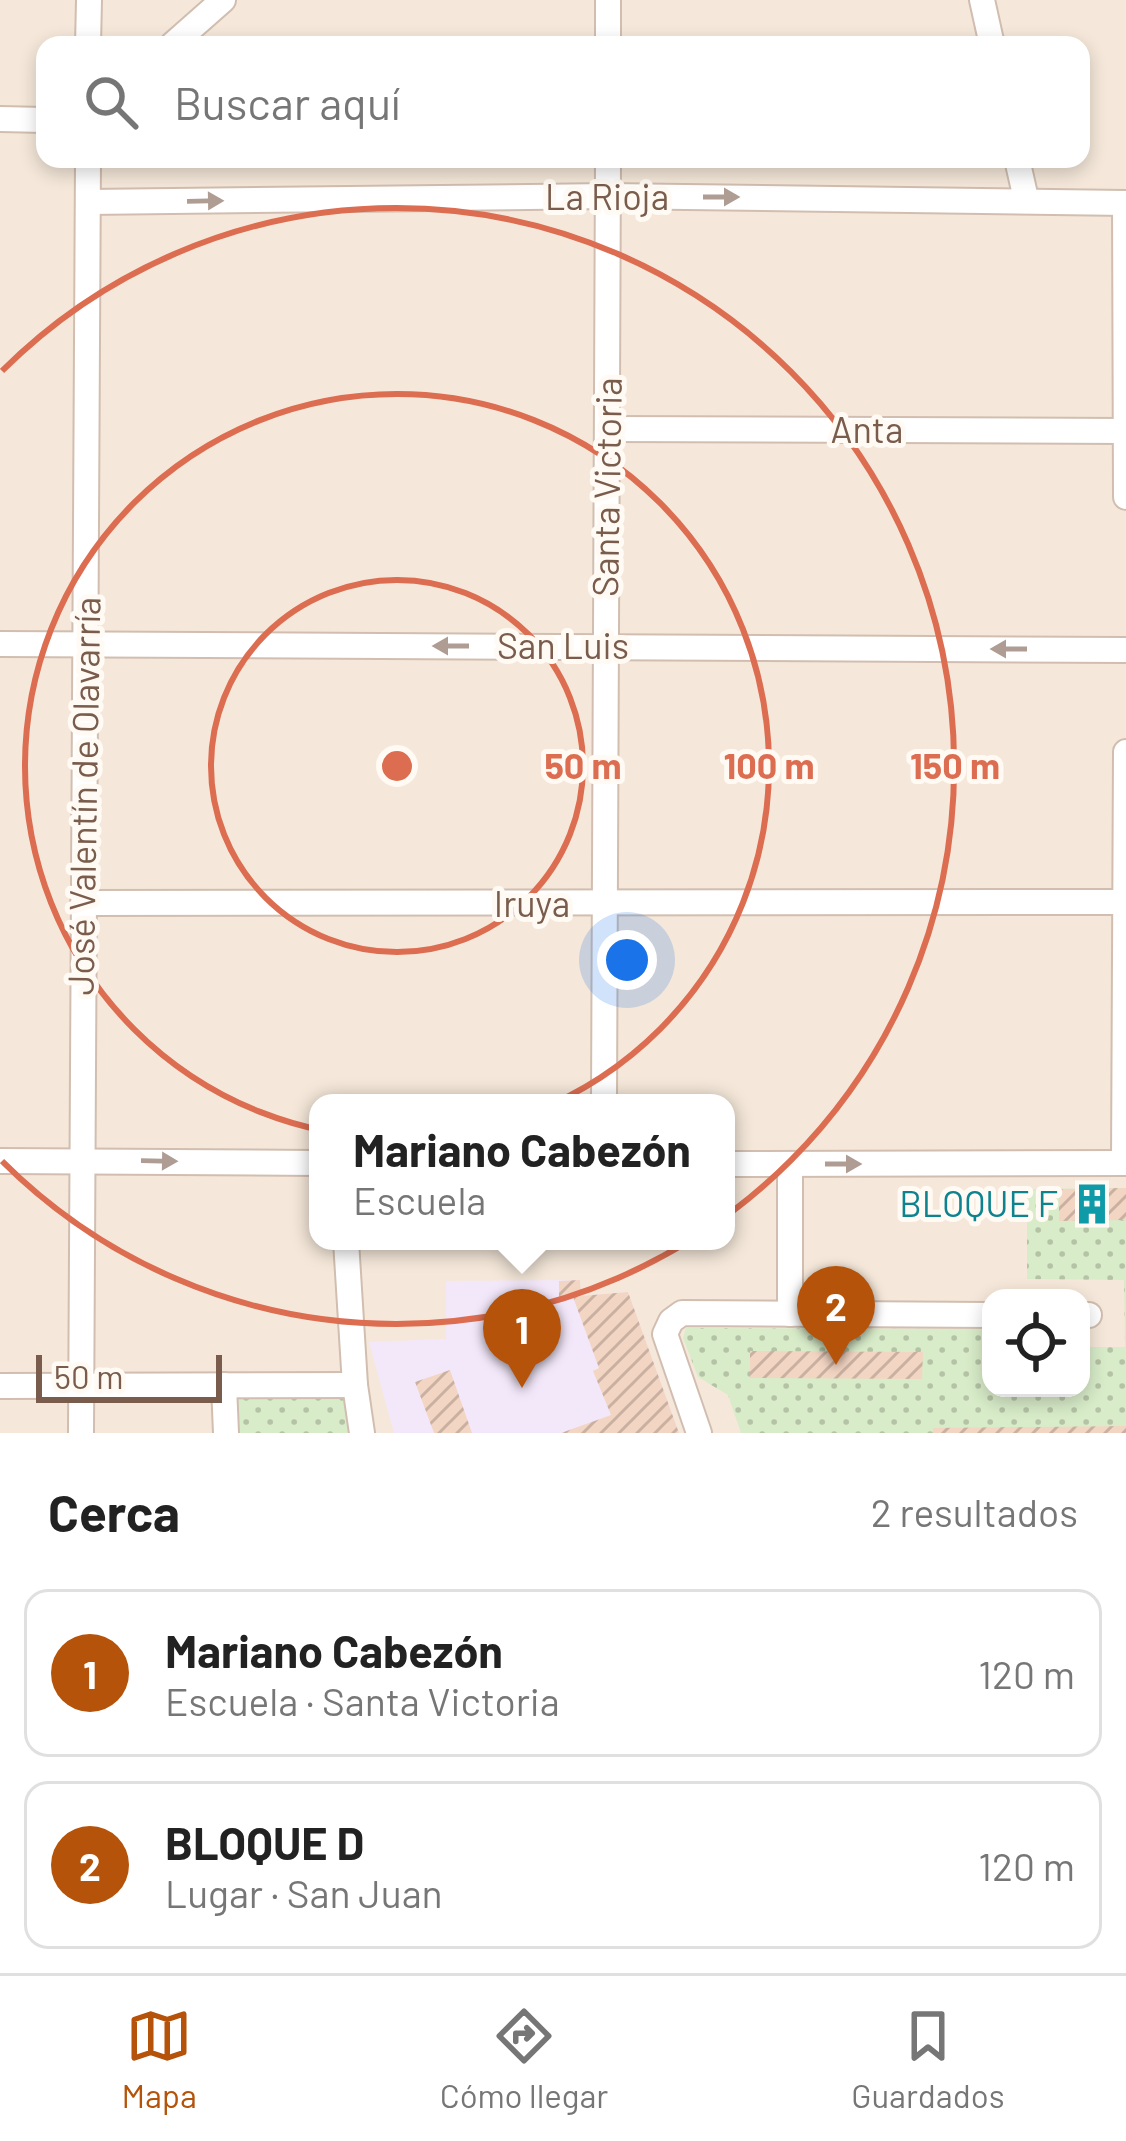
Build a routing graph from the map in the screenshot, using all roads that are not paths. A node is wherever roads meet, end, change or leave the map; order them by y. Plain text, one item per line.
1 (89, 0) edge
2 (223, 0) edge
3 (608, 0) edge
4 (982, 0) edge
5 (88, 36) edge
6 (182, 36) edge
7 (608, 36) edge
8 (990, 36) edge
9 (0, 119) edge
10 (36, 120) edge
11 (88, 168) edge
12 (608, 168) edge
13 (1019, 168) edge
14 (608, 196) junction
15 (1026, 200) junction
16 (88, 202) junction
17 (1125, 203) edge
18 (609, 429) junction
19 (1125, 431) edge
20 (1126, 497) edge
21 (0, 644) edge
22 (86, 645) junction
23 (605, 646) junction
24 (1126, 650) edge
25 (1126, 752) edge
26 (1124, 902) edge
27 (83, 903) junction
28 (605, 904) junction
29 (604, 1094) edge
30 (0, 1160) edge
31 (81, 1160) junction
32 (309, 1162) edge
33 (1125, 1163) edge
34 (735, 1164) edge
35 (790, 1165) junction
36 (347, 1250) edge
37 (790, 1314) junction
38 (982, 1315) edge
39 (81, 1385) junction
40 (224, 1385) junction
41 (355, 1385) junction
42 (0, 1386) edge
43 (81, 1433) edge
44 (226, 1433) edge
45 (362, 1433) edge
46 (700, 1433) edge

1 - 5 street
2 - 6 street
3 - 7 street
4 - 8 street
9 - 10 street
11 - 16 street, José Valentín de Olavarría
12 - 14 street, Santa Victoria
13 - 15 street
14 -> 15 street, La Rioja
16 -> 14 street, La Rioja
14 - 18 street, Santa Victoria
15 - 17 street, La Rioja
16 - 22 street, José Valentín de Olavarría
17 - 19 street
18 - 19 street, Anta
18 - 23 street, Santa Victoria
19 - 20 street
21 - 22 street, San Luis
23 -> 22 street, San Luis
22 - 27 street, José Valentín de Olavarría
24 -> 23 street, San Luis
23 - 28 street, Santa Victoria
25 - 26 street
26 - 28 street, Iruya
26 - 33 street
27 - 28 street, Iruya
27 - 31 street, José Valentín de Olavarría
28 - 29 street, Santa Victoria
30 - 31 street
31 -> 32 street
31 - 39 street, José Valentín de Olavarría
35 -> 33 street
34 - 35 street
35 - 37 street
36 - 41 street
37 - 38 street
37 - 46 street
39 - 40 street
39 - 42 street
39 - 43 street, José Valentín de Olavarría
40 - 41 street
40 - 44 street
41 - 45 street

